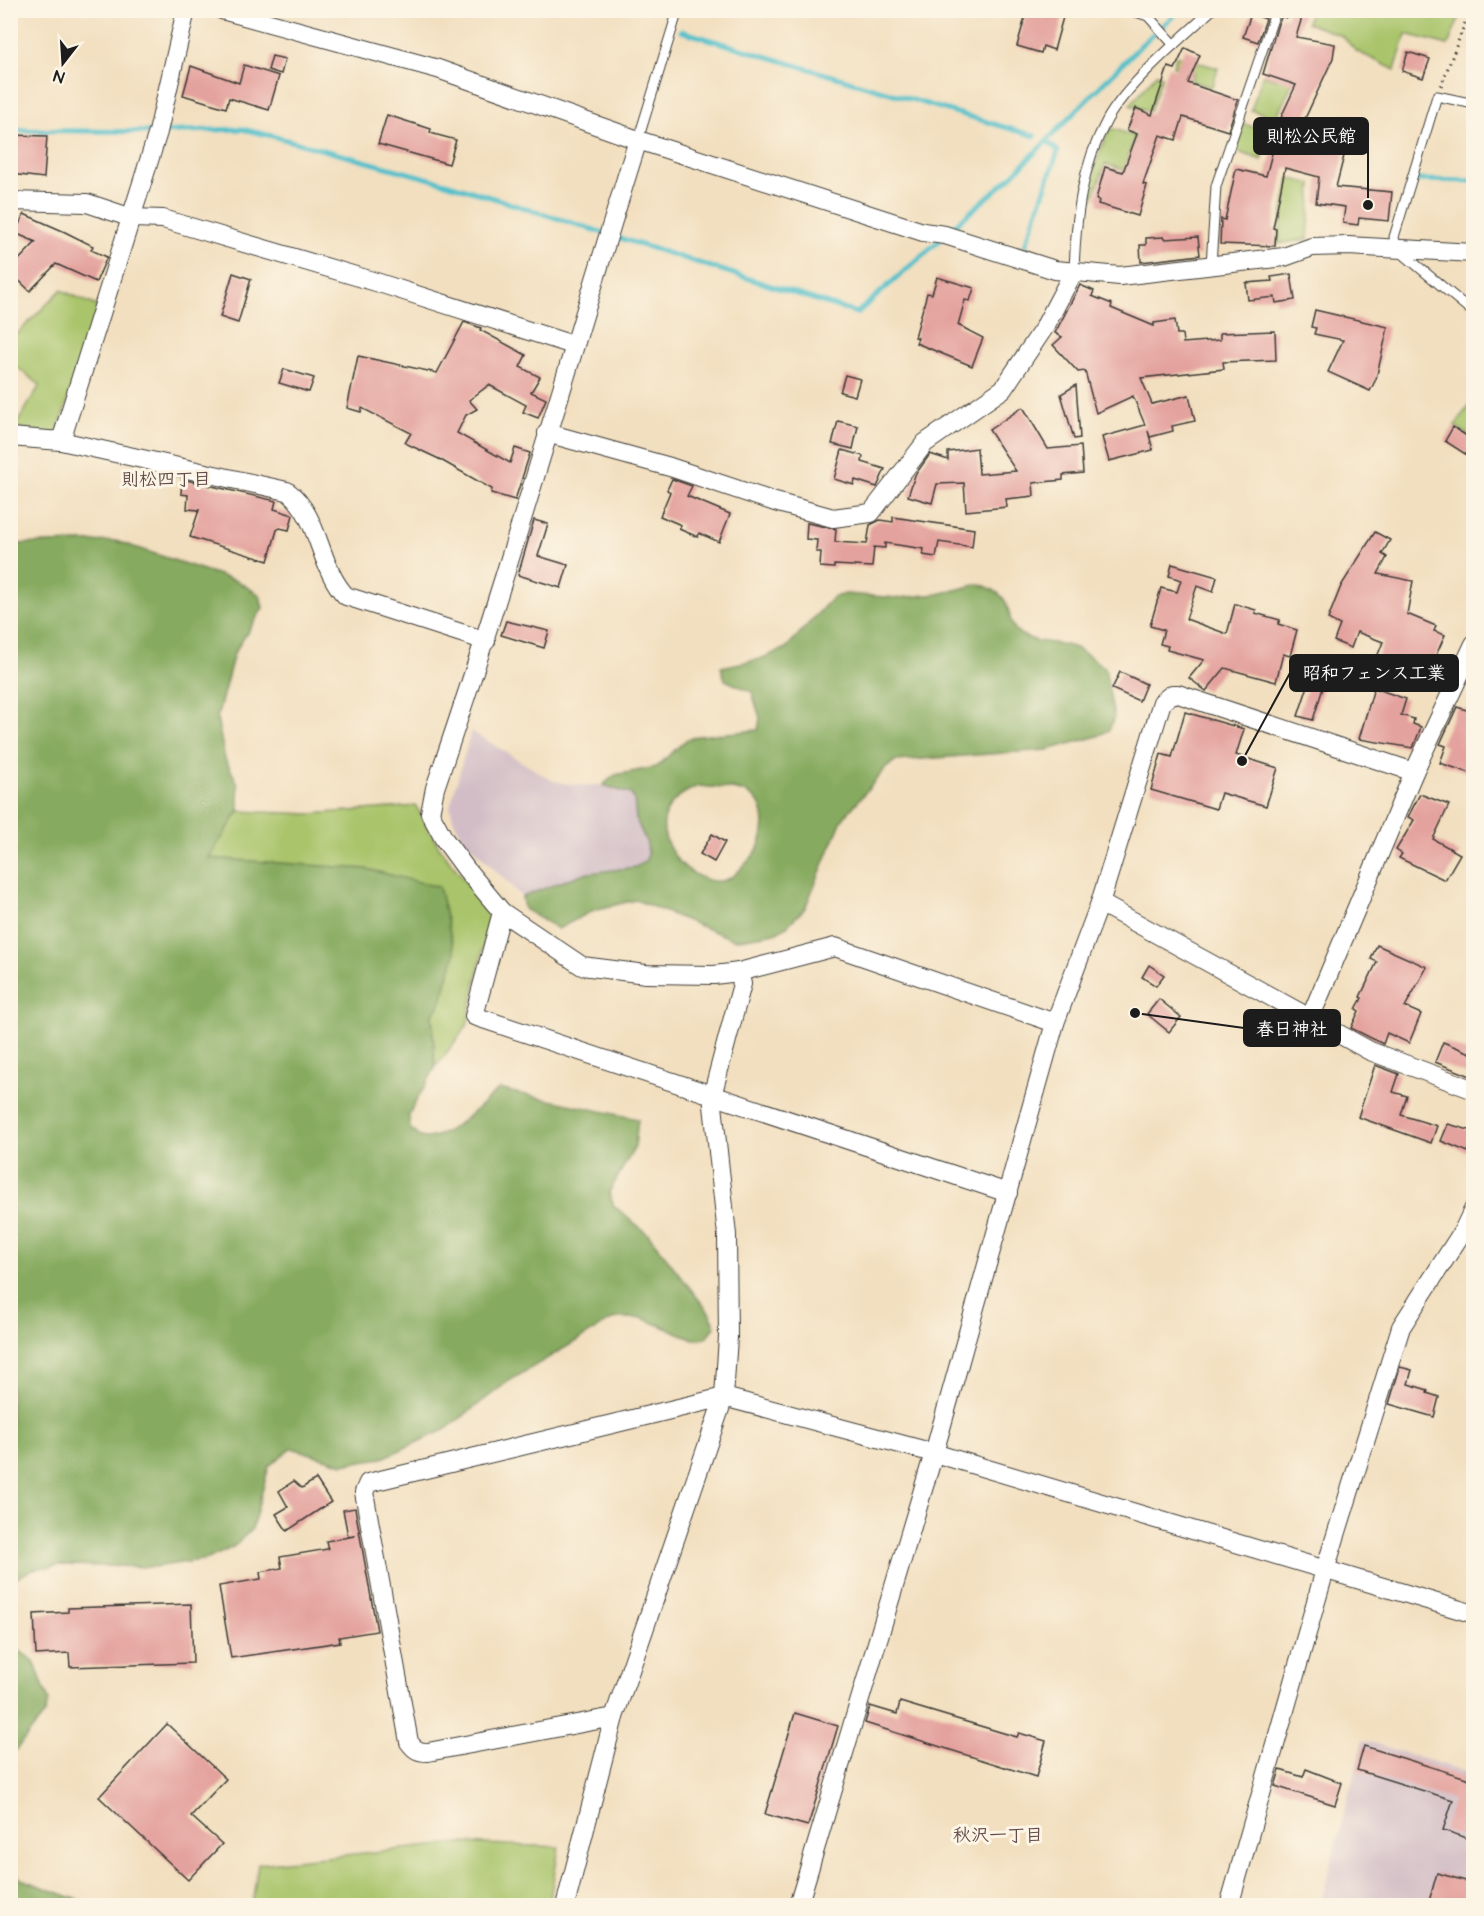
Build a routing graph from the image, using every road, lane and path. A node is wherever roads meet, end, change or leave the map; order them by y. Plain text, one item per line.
1 (186, 10) edge
2 (222, 10) edge
3 (678, 10) edge
4 (1130, 10) edge
5 (1212, 10) edge
6 (1276, 10) edge
7 (1470, 10) edge
8 (1150, 16) edge
9 (1171, 41) junction
10 (1437, 96) junction
11 (1473, 104) edge
12 (638, 140) junction
13 (10, 201) edge
14 (132, 218) junction
15 (1396, 248) junction
16 (1473, 252) edge
17 (1211, 265) junction
18 (1074, 271) junction
19 (1473, 313) edge
20 (573, 345) junction
21 (547, 434) junction
22 (10, 437) edge
23 (61, 441) junction
24 (486, 641) junction
25 (1473, 644) edge
26 (1414, 772) junction
27 (1100, 903) junction
28 (502, 912) junction
29 (739, 972) junction
30 (1311, 1016) junction
31 (1055, 1023) junction
32 (1473, 1090) edge
33 (712, 1096) junction
34 (1008, 1193) junction
35 (1473, 1208) edge
36 (724, 1397) junction
37 (934, 1453) junction
38 (1325, 1570) junction
39 (1473, 1614) edge
40 (614, 1717) junction
41 (565, 1905) edge
42 (798, 1905) edge
43 (1229, 1905) edge

1 - 14 street
2 - 12 street
3 - 12 lane
4 - 8 lane
5 - 9 lane
6 - 17 lane
7 - 10 path
8 - 9 lane
9 - 18 lane
10 - 11 lane
10 - 15 lane
12 - 18 street
12 - 20 street
13 - 14 street
14 - 20 street
14 - 23 street
15 - 16 street
15 - 17 street
15 - 19 lane
17 - 18 street
18 - 21 street
20 - 21 street
21 - 24 street
22 - 23 street
23 - 24 street
24 - 28 street
25 - 26 street
26 - 27 street
26 - 30 street
27 - 30 street
27 - 31 street
28 - 29 street
28 - 33 street
29 - 31 street
29 - 33 street
30 - 32 street
31 - 34 street
33 - 34 street
33 - 36 street
34 - 37 street
35 - 38 street
36 - 37 street
36 - 40 street
36 - 40 street
37 - 38 street
37 - 42 street
38 - 39 street
38 - 43 street
40 - 41 street

